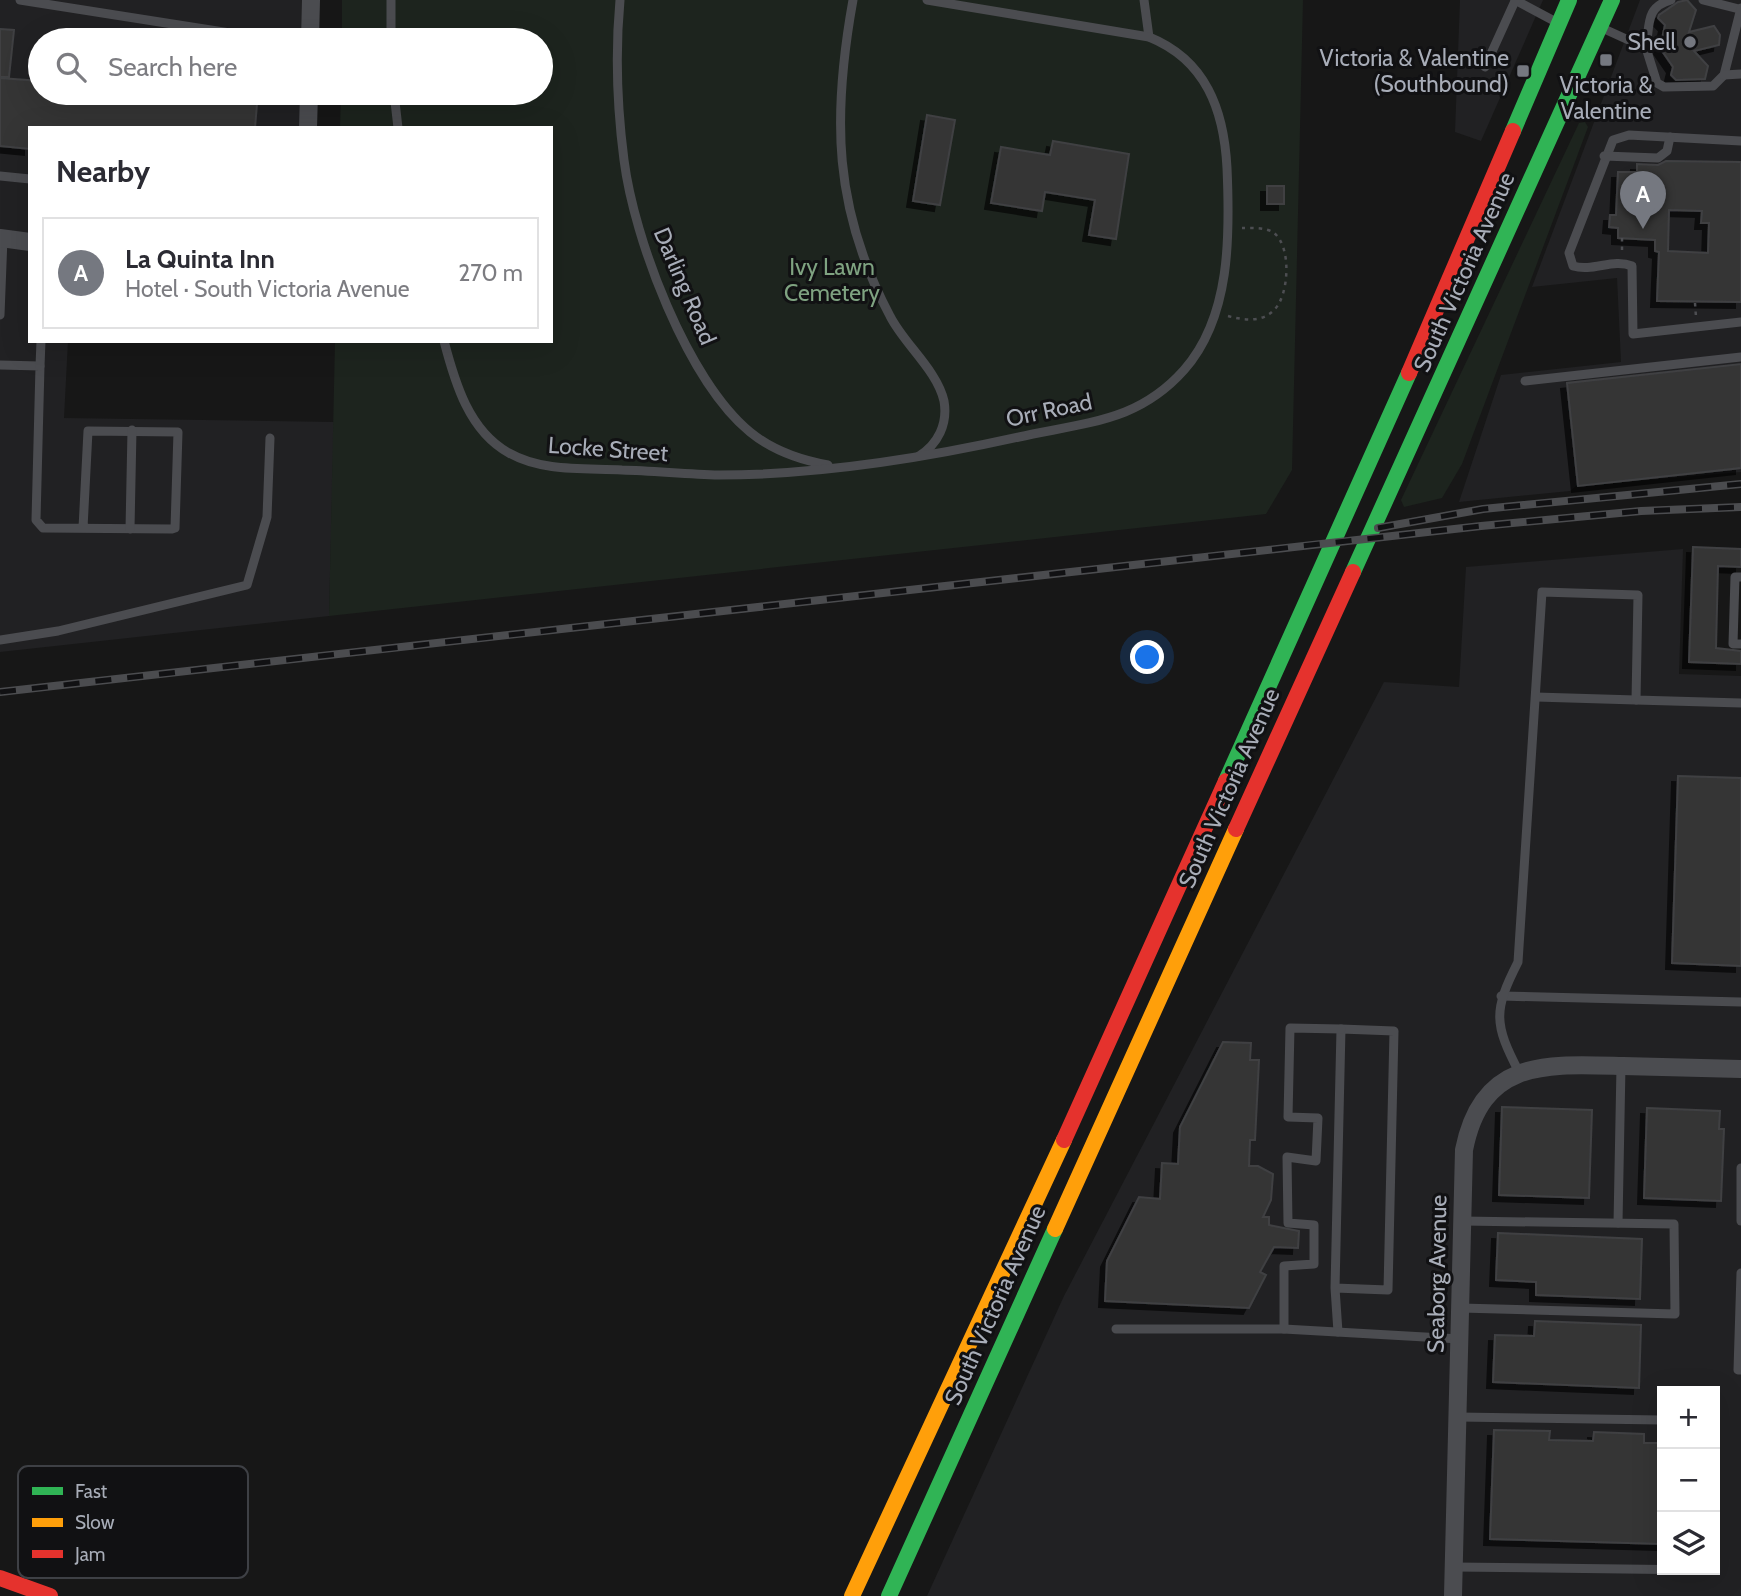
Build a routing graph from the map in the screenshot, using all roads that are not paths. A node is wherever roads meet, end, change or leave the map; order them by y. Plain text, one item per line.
1 (20, 0) edge
2 (312, 0) edge
3 (391, 0) edge
4 (621, 0) edge
5 (853, 0) edge
6 (926, 0) edge
7 (1144, 0) edge
8 (1570, 0) edge
9 (1612, 0) edge
10 (1671, 0) edge
11 (1703, 0) edge
12 (1515, 1) edge
13 (963, 3) edge
14 (1740, 9) edge
15 (1560, 23) junction
16 (1600, 27) junction
17 (198, 28) edge
18 (311, 28) edge
19 (391, 28) edge
20 (1149, 37) junction
21 (1646, 48) junction
22 (1485, 67) dead end
23 (1741, 74) edge
24 (1724, 75) junction
25 (309, 105) edge
26 (395, 105) edge
27 (308, 126) edge
28 (398, 126) edge
29 (1670, 137) junction
30 (1741, 141) edge
31 (1604, 156) junction
32 (0, 176) edge
33 (28, 179) edge
34 (1, 238) edge
35 (28, 242) edge
36 (1, 287) edge
37 (0, 315) edge
38 (1741, 322) edge
39 (41, 343) edge
40 (445, 343) edge
41 (1741, 357) edge
42 (0, 365) edge
43 (40, 366) junction
44 (1525, 381) dead end
45 (132, 430) junction
46 (270, 438) dead end
47 (911, 459) junction
48 (840, 467) junction
49 (83, 528) junction
50 (130, 529) junction
51 (1741, 577) edge
52 (0, 639) edge
53 (1741, 644) edge
54 (1535, 697) junction
55 (1636, 700) junction
56 (1741, 703) edge
57 (1501, 996) junction
58 (1741, 1002) edge
59 (1341, 1028) junction
60 (1617, 1066) junction
61 (1741, 1069) edge
62 (1519, 1072) junction
63 (1741, 1168) edge
64 (1463, 1221) junction
65 (1741, 1221) edge
66 (1618, 1223) junction
67 (1741, 1273) edge
68 (1335, 1288) junction
69 (1461, 1308) junction
70 (1116, 1329) dead end
71 (1284, 1329) junction
72 (1338, 1332) junction
73 (1460, 1339) junction
74 (1741, 1370) edge
75 (1458, 1417) junction
76 (1657, 1420) edge
77 (1454, 1567) junction
78 (1657, 1569) edge
79 (0, 1578) edge
80 (50, 1596) edge
81 (852, 1596) edge
82 (889, 1596) edge
83 (1454, 1596) edge

1 - 17 lane
2 - 18 street
3 - 19 lane
4 - 48 lane, Darling Road
5 - 47 lane
6 - 13 lane, Orr Road
7 - 20 lane
8 - 15 main road, South Victoria Avenue
9 - 16 main road, South Victoria Avenue
10 - 21 lane
11 - 14 lane
12 - 15 lane
12 - 22 lane
13 - 20 lane, Orr Road
14 - 24 lane
15 - 81 main road, South Victoria Avenue
16 - 21 lane
16 - 82 main road, South Victoria Avenue
20 - 47 lane, Orr Road
21 - 24 lane
23 - 24 lane
25 - 27 street
26 - 28 lane
29 - 30 lane
29 - 31 lane
29 - 31 lane
31 - 38 lane
32 - 33 lane
34 - 35 street
34 - 36 lane
36 - 37 lane
39 - 43 lane
40 - 48 lane, Locke Street
41 - 44 lane
42 - 43 lane
43 - 49 lane
45 - 49 lane
45 - 50 lane
45 - 50 lane
46 - 52 lane
47 - 48 lane, Orr Road
49 - 50 lane
51 - 53 lane
54 - 55 lane
54 - 55 lane
54 - 57 lane
55 - 56 lane
57 - 58 lane
57 - 62 lane
59 - 68 lane
59 - 68 lane
59 - 71 lane
60 - 61 street, Seaborg Avenue
60 - 62 street, Seaborg Avenue
60 - 66 lane
62 - 64 street, Seaborg Avenue
63 - 65 lane
64 - 66 lane
64 - 69 street, Seaborg Avenue
66 - 69 lane
67 - 74 lane
68 - 72 lane
69 - 73 street, Seaborg Avenue
70 - 71 lane
71 - 72 lane
72 - 73 lane
73 - 75 street, Seaborg Avenue
75 - 76 lane
75 - 77 street, Seaborg Avenue
77 - 78 lane
77 - 83 street, Seaborg Avenue
79 - 80 main road

